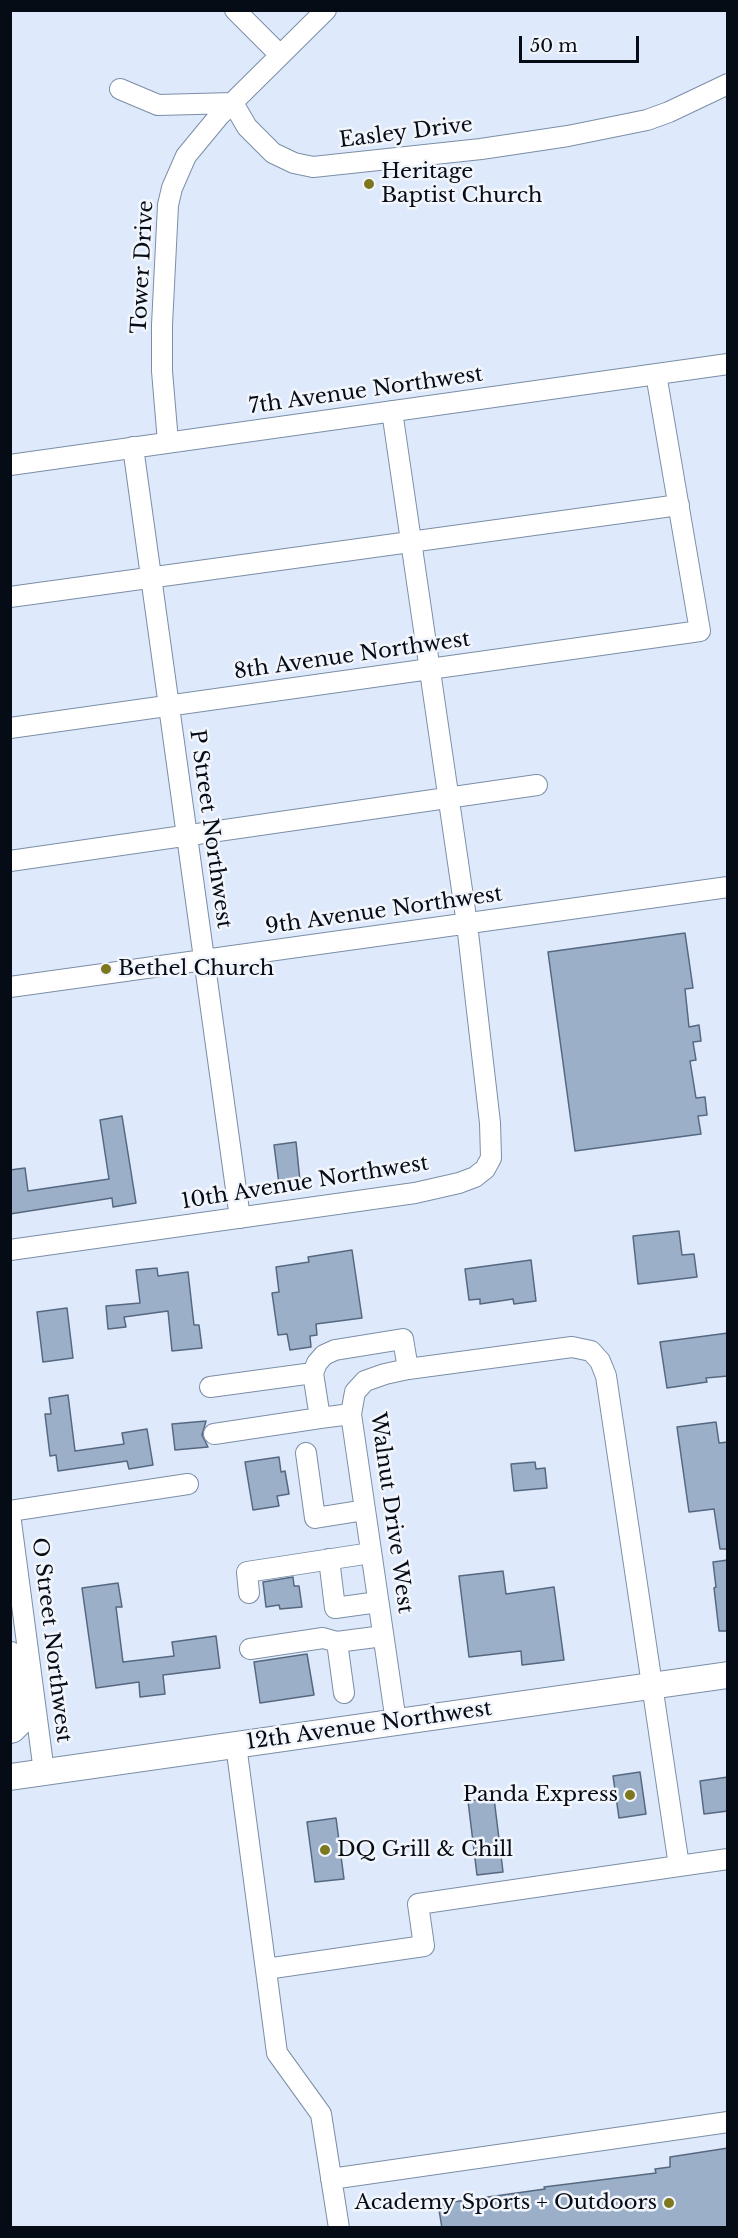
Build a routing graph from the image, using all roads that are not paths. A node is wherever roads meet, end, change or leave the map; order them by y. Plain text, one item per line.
1 (235, 10) edge
2 (326, 10) edge
3 (280, 55) junction
4 (120, 89) dead end
5 (725, 91) edge
6 (233, 102) junction
7 (728, 364) edge
8 (656, 374) junction
9 (392, 411) junction
10 (168, 442) junction
11 (133, 447) junction
12 (10, 465) edge
13 (679, 505) junction
14 (411, 542) junction
15 (151, 578) junction
16 (10, 597) edge
17 (430, 669) junction
18 (169, 706) junction
19 (10, 728) edge
20 (537, 785) dead end
21 (449, 798) junction
22 (187, 836) junction
23 (10, 861) edge
24 (728, 887) edge
25 (467, 924) junction
26 (204, 960) junction
27 (10, 987) edge
28 (240, 1218) junction
29 (10, 1250) edge
30 (408, 1369) junction
31 (313, 1372) junction
32 (210, 1387) dead end
33 (351, 1414) junction
34 (321, 1418) junction
35 (214, 1434) dead end
36 (306, 1453) dead end
37 (188, 1484) dead end
38 (365, 1510) junction
39 (10, 1513) edge
40 (371, 1553) junction
41 (329, 1559) junction
42 (249, 1593) dead end
43 (378, 1602) junction
44 (383, 1636) junction
45 (337, 1642) junction
46 (250, 1649) dead end
47 (11, 1652) edge
48 (728, 1676) edge
49 (652, 1686) junction
50 (344, 1693) dead end
51 (10, 1702) edge
52 (396, 1722) junction
53 (10, 1727) edge
54 (10, 1732) edge
55 (236, 1745) junction
56 (44, 1772) junction
57 (10, 1777) edge
58 (728, 1859) edge
59 (679, 1866) junction
60 (266, 1969) junction
61 (728, 2122) edge
62 (331, 2179) junction
63 (339, 2228) edge

1 - 3 street
2 - 3 street, Tower Drive
3 - 6 street, Tower Drive
4 - 6 street
5 - 6 street, Easley Drive
6 - 10 street, Tower Drive
7 - 8 street, 7th Avenue Northwest
8 - 9 street, 7th Avenue Northwest
8 - 13 street
9 - 10 street, 7th Avenue Northwest
9 - 14 street, 10th Avenue Northwest
10 - 11 street, 7th Avenue Northwest
11 - 12 street, 7th Avenue Northwest
11 - 15 street, P Street Northwest
13 - 14 street
13 - 17 street, 8th Avenue Northwest
14 - 15 street
14 - 17 street, 10th Avenue Northwest
15 - 16 street
15 - 18 street, P Street Northwest
17 - 18 street, 8th Avenue Northwest
17 - 21 street, 10th Avenue Northwest
18 - 19 street, 8th Avenue Northwest
18 - 22 street, P Street Northwest
20 - 21 street
21 - 22 street
21 - 25 street, 10th Avenue Northwest
22 - 23 street
22 - 26 street, P Street Northwest
24 - 25 street, 9th Avenue Northwest
25 - 26 street, 9th Avenue Northwest
25 - 28 street, 10th Avenue Northwest
26 - 27 street, 9th Avenue Northwest
26 - 28 street, P Street Northwest
28 - 29 street, 10th Avenue Northwest
30 - 31 street
30 - 33 street, Walnut Drive West
30 - 49 street, Walnut Drive West
31 - 32 street
31 - 34 street
33 - 34 street
33 - 38 street, Walnut Drive West
34 - 35 street
36 - 38 street
37 - 39 street
38 - 40 street, Walnut Drive West
39 - 56 street, O Street Northwest
40 - 41 street
40 - 43 street, Walnut Drive West
41 - 42 street
41 - 43 street
43 - 44 street, Walnut Drive West
44 - 45 street
44 - 52 street, Walnut Drive West
45 - 46 street
45 - 50 street
47 - 54 street
48 - 49 main road, 12th Avenue Northwest
49 - 52 main road, 12th Avenue Northwest
49 - 59 street, Walnut Drive West
51 - 53 street
52 - 55 main road, 12th Avenue Northwest
55 - 56 main road, 12th Avenue Northwest
55 - 60 street
56 - 57 main road, 12th Avenue Northwest
58 - 59 street
59 - 60 street
60 - 62 street
61 - 62 street
62 - 63 street

